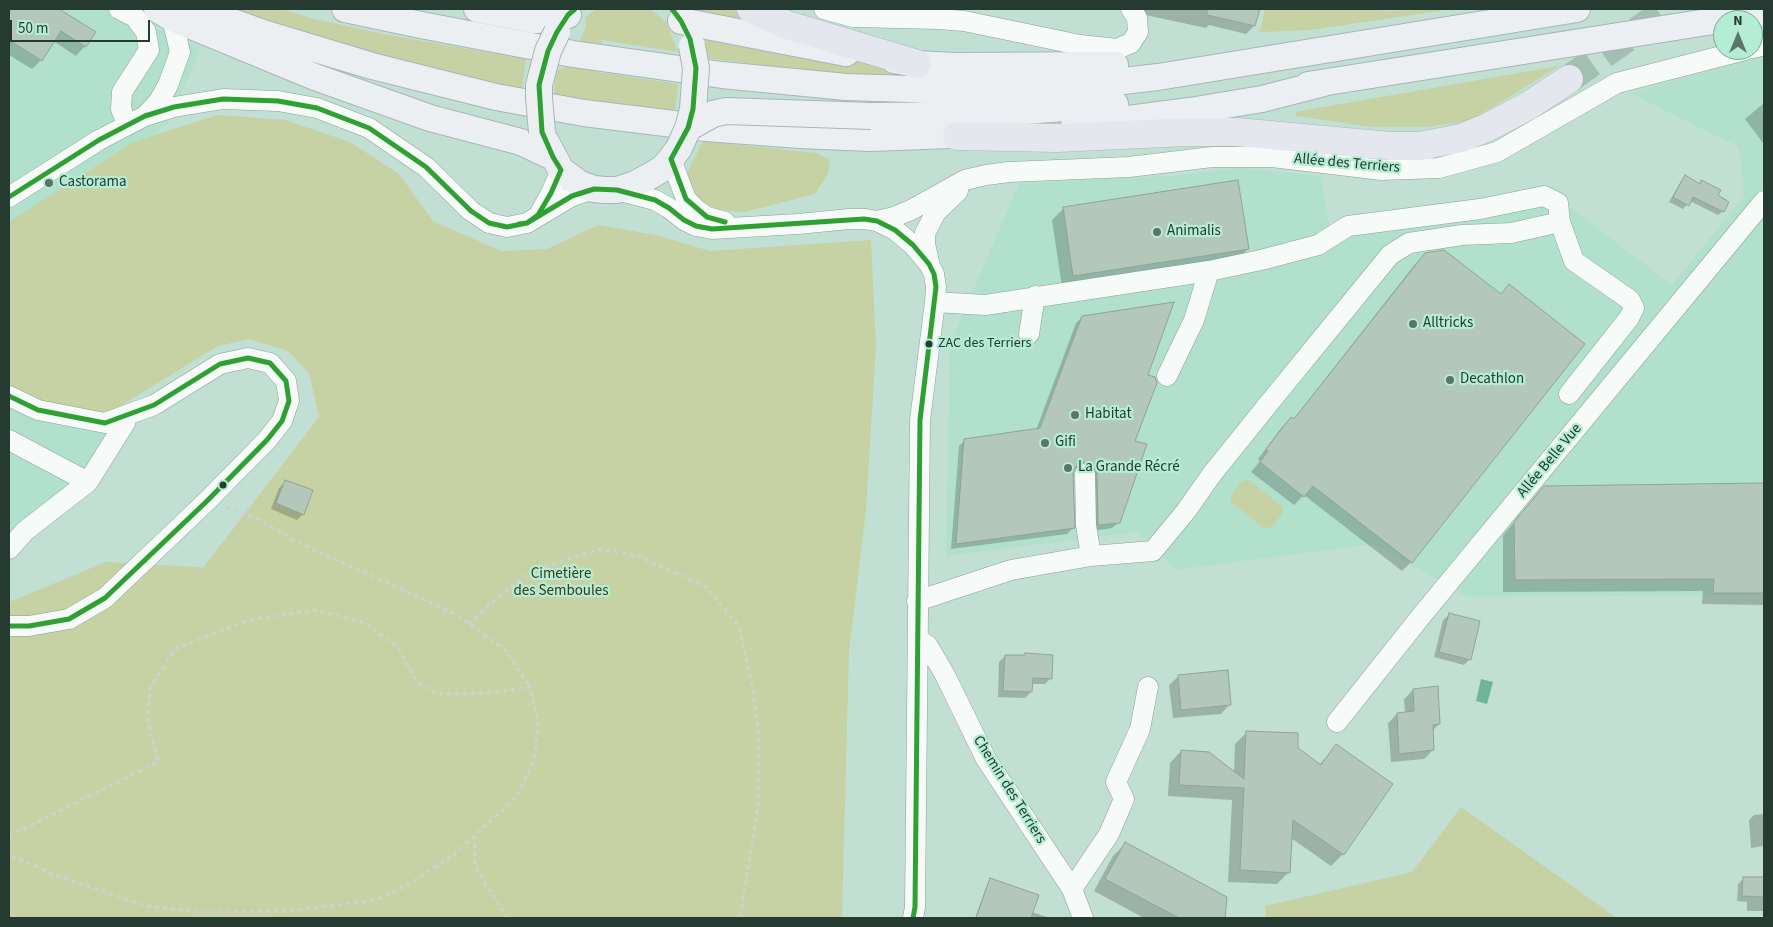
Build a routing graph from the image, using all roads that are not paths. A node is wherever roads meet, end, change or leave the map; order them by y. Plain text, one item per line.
1 (119, 9) edge
2 (196, 9) edge
3 (345, 9) edge
4 (478, 9) edge
5 (751, 9) edge
6 (824, 9) edge
7 (1131, 9) edge
8 (1577, 9) edge
9 (165, 13) edge
10 (1764, 13) edge
11 (676, 15) edge
12 (567, 18) edge
13 (1713, 58) edge
14 (1253, 62) junction
15 (917, 64) junction
16 (1569, 79) tunnel mouth
17 (1324, 83) junction
18 (136, 120) junction
19 (957, 136) junction
20 (679, 145) junction
21 (557, 164) junction
22 (986, 175) junction
23 (605, 189) junction
24 (9, 197) edge
25 (1764, 201) edge
26 (538, 215) junction
27 (876, 221) junction
28 (1560, 222) junction
29 (754, 227) junction
30 (895, 230) junction
31 (926, 233) junction
32 (929, 264) junction
33 (1209, 271) junction
34 (1035, 296) junction
35 (935, 302) junction
36 (1029, 334) dead end
37 (1167, 376) dead end
38 (1569, 394) dead end
39 (9, 396) edge
40 (127, 415) junction
41 (9, 440) edge
42 (1085, 474) dead end
43 (88, 482) junction
44 (9, 550) edge
45 (1091, 556) junction
46 (917, 601) junction
47 (9, 626) edge
48 (918, 639) junction
49 (1148, 687) dead end
50 (1337, 722) dead end
51 (1072, 889) junction
52 (912, 918) edge
53 (1083, 918) edge

1 - 18 street
2 - 19 main road
3 - 14 main road
4 - 12 main road
5 - 15 highway
6 - 7 street
8 - 14 main road
9 - 18 street
9 - 21 main road
10 - 17 main road
11 - 15 main road
11 - 20 main road, bridge
12 - 21 main road, bridge
13 - 22 street, Allée des Terriers
14 - 15 main road
16 - 19 highway
17 - 19 main road
17 - 20 main road, bridge
18 - 24 street
18 - 26 street
20 - 23 main road
20 - 29 street
21 - 23 main road
21 - 26 street
22 - 27 street, Allée des Terriers
22 - 31 street, Allée des Terriers
23 - 26 street
23 - 29 street
25 - 50 street, Allée Belle Vue
27 - 29 street
27 - 30 street
28 - 33 street
28 - 38 street
28 - 45 street
30 - 31 street
30 - 32 street
31 - 32 street
32 - 35 street
33 - 34 street
33 - 37 street
34 - 35 street
34 - 36 street
35 - 46 street
39 - 40 street
40 - 43 street
40 - 47 street
41 - 43 street
42 - 45 street
43 - 44 street
45 - 46 street
46 - 48 street
48 - 51 street, Chemin des Terriers
48 - 52 street
49 - 51 street
51 - 53 street, Chemin des Terriers

